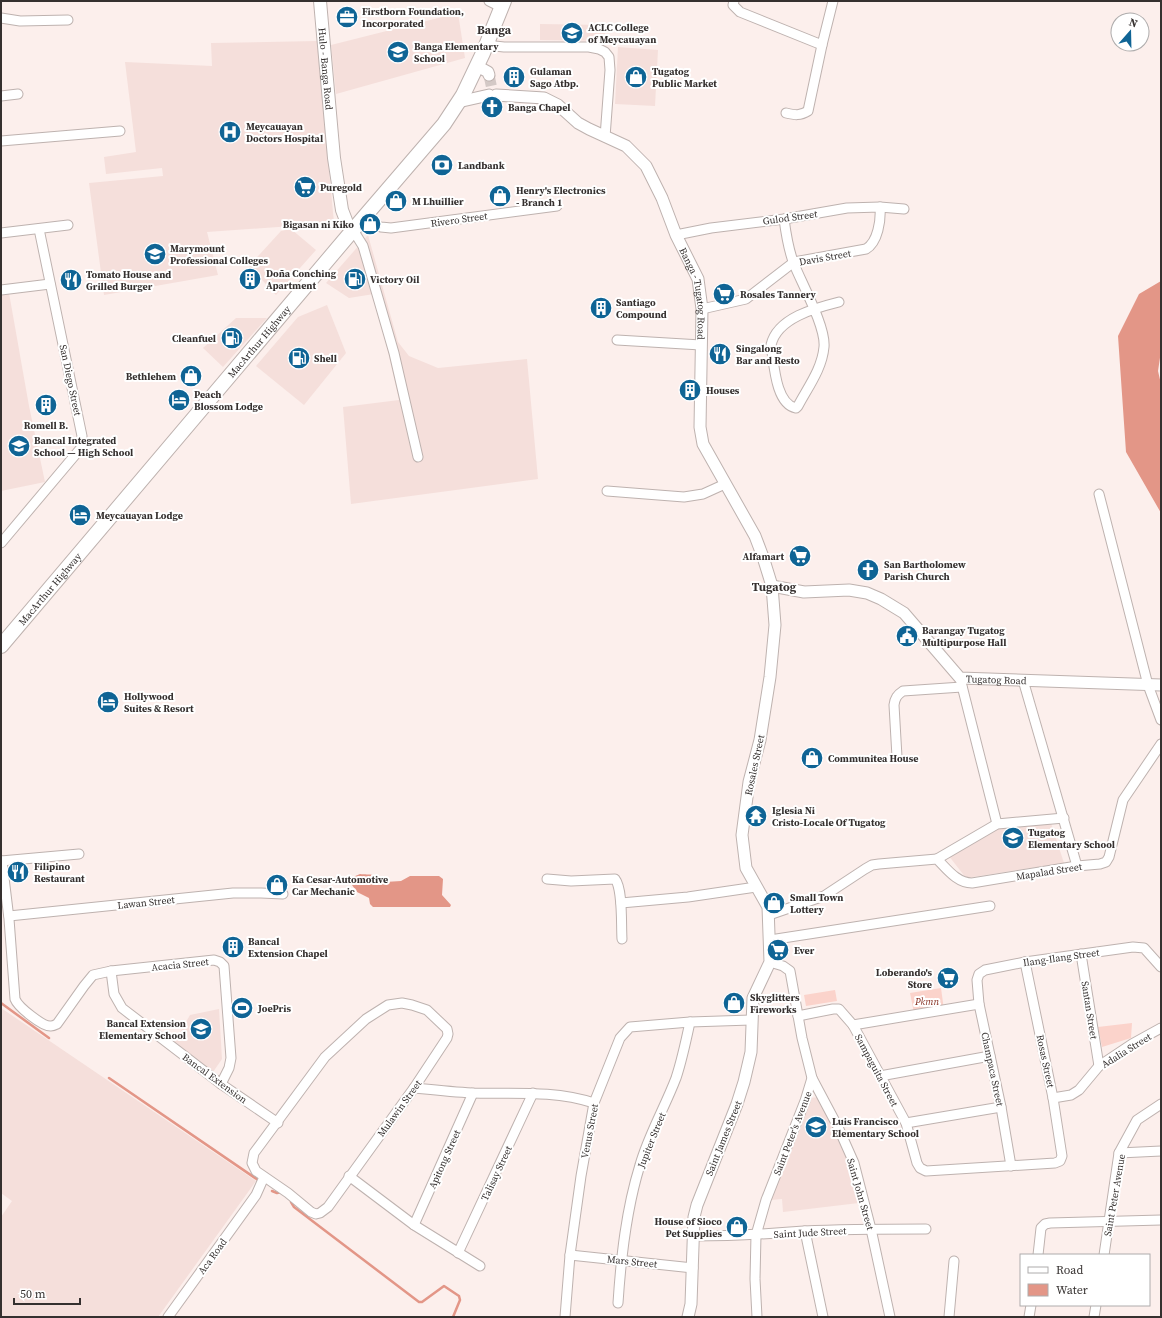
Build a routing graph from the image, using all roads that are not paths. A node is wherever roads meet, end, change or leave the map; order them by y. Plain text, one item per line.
1 (320, 1) edge
2 (489, 1) edge
3 (734, 1) edge
4 (833, 1) edge
5 (503, 4) edge
6 (1, 18) edge
7 (68, 20) dead end
8 (487, 43) junction
9 (822, 45) junction
10 (477, 66) junction
11 (489, 75) tunnel mouth
12 (18, 94) dead end
13 (1, 96) edge
14 (458, 102) junction
15 (786, 113) dead end
16 (120, 131) dead end
17 (605, 137) junction
18 (1, 141) edge
19 (557, 206) dead end
20 (880, 207) junction
21 (904, 209) dead end
22 (784, 218) junction
23 (68, 225) dead end
24 (357, 225) junction
25 (39, 229) junction
26 (1, 233) edge
27 (676, 235) junction
28 (794, 262) junction
29 (50, 284) junction
30 (1, 290) edge
31 (839, 302) dead end
32 (814, 308) junction
33 (702, 309) junction
34 (617, 340) dead end
35 (701, 345) junction
36 (418, 457) dead end
37 (725, 484) junction
38 (607, 491) dead end
39 (1099, 494) dead end
40 (1, 543) edge
41 (772, 586) junction
42 (1, 646) edge
43 (1023, 680) junction
44 (961, 683) junction
45 (1148, 684) junction
46 (1161, 685) edge
47 (1161, 720) edge
48 (1161, 744) edge
49 (897, 757) dead end
50 (1064, 818) junction
51 (998, 824) junction
52 (79, 854) dead end
53 (937, 859) junction
54 (1, 861) edge
55 (1077, 866) junction
56 (547, 879) dead end
57 (756, 887) junction
58 (283, 894) dead end
59 (621, 902) junction
60 (990, 906) dead end
61 (9, 916) junction
62 (769, 916) junction
63 (622, 938) dead end
64 (770, 940) junction
65 (1081, 954) junction
66 (770, 962) junction
67 (1025, 962) junction
68 (1161, 967) edge
69 (111, 971) junction
70 (979, 974) joint
71 (979, 1004) junction
72 (798, 1016) junction
73 (752, 1020) junction
74 (690, 1022) junction
75 (853, 1025) junction
76 (1161, 1028) edge
77 (990, 1056) junction
78 (1099, 1066) junction
79 (880, 1076) junction
80 (812, 1078) junction
81 (221, 1084) junction
82 (414, 1088) junction
83 (473, 1093) junction
84 (533, 1093) junction
85 (1053, 1098) junction
86 (594, 1103) junction
87 (1161, 1104) edge
88 (1001, 1107) junction
89 (278, 1123) junction
90 (906, 1123) junction
91 (1161, 1151) edge
92 (1120, 1154) junction
93 (1011, 1166) junction
94 (349, 1176) junction
95 (264, 1177) junction
96 (1161, 1220) edge
97 (1108, 1222) junction
98 (414, 1225) junction
99 (871, 1229) junction
100 (926, 1229) dead end
101 (805, 1231) junction
102 (694, 1236) junction
103 (756, 1236) junction
104 (458, 1253) junction
105 (1038, 1254) edge
106 (1104, 1254) edge
107 (570, 1255) junction
108 (621, 1260) junction
109 (954, 1261) dead end
110 (480, 1266) dead end
111 (693, 1268) junction
112 (618, 1303) dead end
113 (1031, 1306) edge
114 (1096, 1306) edge
115 (168, 1317) edge
116 (565, 1317) edge
117 (688, 1317) edge
118 (756, 1317) edge
119 (822, 1317) edge
120 (890, 1317) edge
121 (949, 1317) edge
122 (1029, 1317) edge
123 (1094, 1317) edge

1 - 24 main road, Hulo - Banga Road
2 - 5 street
3 - 9 street
4 - 9 street
5 - 8 highway, MacArthur Highway
6 - 7 street
8 - 10 highway, MacArthur Highway
8 - 17 street
9 - 15 street
10 - 11 street
10 - 14 highway, MacArthur Highway
12 - 13 street
14 - 17 street, Banga - Tugatog Road
14 - 24 highway, MacArthur Highway
16 - 18 street
17 - 27 street, Banga - Tugatog Road
19 - 24 street, Rivero Street
20 - 21 street, Gulod Street
20 - 22 street, Gulod Street
20 - 28 street, Davis Street
22 - 27 street, Gulod Street
22 - 28 street
23 - 25 street
24 - 36 street
24 - 42 highway, MacArthur Highway
25 - 26 street
25 - 29 street, San Diego Street
27 - 33 street, Banga - Tugatog Road
28 - 32 street
28 - 33 street, Davis Street
29 - 30 street
29 - 40 street, San Diego Street
31 - 32 street
32 - 32 street
33 - 35 street, Banga - Tugatog Road
34 - 35 street
35 - 37 street, Banga - Tugatog Road
37 - 38 street
37 - 41 street, Banga - Tugatog Road
39 - 45 street
41 - 44 street, Tugatog Road
41 - 57 street, Rosales Street
43 - 44 street, Tugatog Road
43 - 45 street, Tugatog Road
43 - 50 street
44 - 49 street
44 - 51 street
45 - 46 street, Tugatog Road
45 - 47 street
48 - 55 street, Mapalad Street
50 - 51 street
50 - 55 street
51 - 53 street
52 - 54 street
53 - 55 street, Mapalad Street
53 - 62 street
54 - 61 street
56 - 59 street
57 - 59 street
57 - 62 street, Rosales Street
58 - 61 street, Lawan Street
59 - 63 street
60 - 64 street
61 - 69 street
62 - 64 street, Rosales Street
64 - 66 street, Rosales Street
65 - 67 street, Ilang-Ilang Street
65 - 68 street, Ilang-Ilang Street
65 - 78 street, Santan Street
66 - 72 street, Saint Peter's Avenue
66 - 73 street, Saint James Street
67 - 70 street, Ilang-Ilang Street
67 - 85 street, Rosas Street
69 - 81 street, Bancal Extension
69 - 81 street, Acacia Street
70 - 71 street, Champaca Street
71 - 75 street
71 - 77 street, Champaca Street
72 - 75 street, Sampaguita Street
72 - 80 street, Saint Peter's Avenue
73 - 74 street, Venus Street
73 - 102 street, Saint James Street
74 - 86 street, Venus Street
74 - 108 street, Jupiter Street
75 - 79 street, Sampaguita Street
76 - 78 street, Adalia Street
77 - 79 street
77 - 88 street, Champaca Street
78 - 85 street, Adalia Street
79 - 90 street, Sampaguita Street
80 - 99 street, Saint John Street
80 - 103 street, Saint Peter's Avenue
81 - 89 street, Bancal Extension
82 - 83 street
82 - 89 street, Mulawin Street
82 - 94 street, Mulawin Street
83 - 84 street
83 - 98 street, Apitong Street
84 - 86 street
84 - 104 street, Talisay Street
85 - 93 street, Rosas Street
86 - 107 street, Venus Street
87 - 92 street, Saint Peter Avenue
88 - 90 street
88 - 93 street, Champaca Street
89 - 95 street
90 - 93 street, Sampaguita Street
91 - 92 street
92 - 97 street, Saint Peter Avenue
94 - 95 street
94 - 98 street
95 - 115 street, Aca Road
96 - 97 street
97 - 105 street
97 - 106 street, Saint Peter Avenue
98 - 104 street
99 - 100 street, Saint Jude Street
99 - 101 street, Saint Jude Street
99 - 120 street, Saint John Street
101 - 103 street, Saint Jude Street
101 - 119 street
102 - 103 street, Saint Jude Street
102 - 111 street, Saint James Street
103 - 118 street, Saint Peter's Avenue
104 - 110 street
107 - 108 street, Mars Street
107 - 116 street, Venus Street
108 - 111 street, Mars Street
108 - 112 street, Jupiter Street
109 - 121 street
111 - 117 street, Saint James Street
113 - 122 street
114 - 123 street

